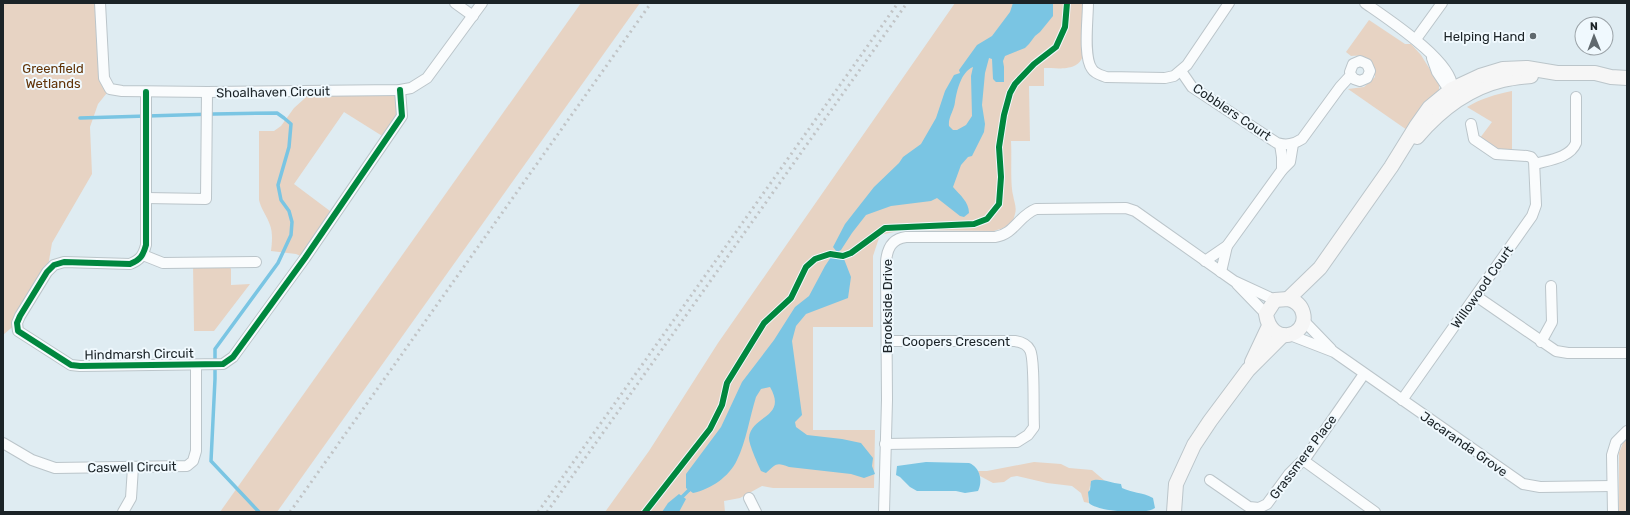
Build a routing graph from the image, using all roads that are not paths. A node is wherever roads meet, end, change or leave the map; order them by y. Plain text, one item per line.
1 (100, 3) edge
2 (455, 3) edge
3 (482, 3) edge
4 (1088, 3) edge
5 (1228, 3) edge
6 (1365, 3) edge
7 (1442, 3) edge
8 (473, 16) junction
9 (1416, 39) junction
10 (1627, 68) edge
11 (1181, 71) junction
12 (1595, 73) junction
13 (1351, 75) dead end
14 (1627, 78) edge
15 (400, 90) junction
16 (146, 92) junction
17 (207, 92) junction
18 (1456, 93) junction
19 (1576, 97) dead end
20 (1471, 124) dead end
21 (1280, 144) junction
22 (1293, 144) junction
23 (1535, 164) junction
24 (1282, 170) junction
25 (146, 198) junction
26 (1227, 246) junction
27 (143, 255) junction
28 (1205, 261) junction
29 (256, 262) dead end
30 (1320, 268) junction
31 (1221, 272) junction
32 (1234, 282) junction
33 (1551, 286) dead end
34 (1476, 296) junction
35 (1282, 299) junction
36 (1302, 314) junction
37 (1267, 320) junction
38 (1286, 335) junction
39 (887, 342) junction
40 (1541, 342) junction
41 (1334, 352) junction
42 (1627, 353) edge
43 (196, 365) junction
44 (1248, 370) junction
45 (1364, 374) junction
46 (1402, 400) junction
47 (1627, 431) edge
48 (3, 443) edge
49 (885, 444) junction
50 (1303, 460) junction
51 (133, 467) junction
52 (1210, 480) dead end
53 (1612, 486) junction
54 (749, 498) dead end
55 (123, 512) edge
56 (756, 512) edge
57 (884, 512) edge
58 (1174, 512) edge
59 (1375, 512) edge
60 (1613, 512) edge

1 - 16 street, Shoalhaven Circuit
2 - 8 street
3 - 8 street, Shoalhaven Circuit
4 - 11 street
5 - 11 street
6 - 9 street
7 - 9 street
8 - 15 street, Shoalhaven Circuit
9 - 18 street
10 - 12 street
11 - 21 street, Cobblers Court
12 - 14 street
12 - 18 street
13 - 22 street
15 - 17 street, Shoalhaven Circuit
15 - 43 street, Hindmarsh Circuit
16 - 17 street, Shoalhaven Circuit
16 - 25 street
17 - 25 street
18 - 30 street
19 - 23 street
20 - 23 street
21 - 22 street, Cobblers Court
21 - 24 street
22 - 24 street
23 - 34 street, Willowood Court
24 - 26 street
25 - 27 street
26 - 28 street
26 - 31 street
27 - 29 street
27 - 43 street, Hindmarsh Circuit
28 - 31 street, Brookside Drive
28 - 39 street, Brookside Drive
30 - 35 street
30 - 36 street
31 - 32 street, Brookside Drive
32 - 35 street, Brookside Drive
32 - 37 street, Brookside Drive
33 - 40 street
34 - 40 street
34 - 46 street, Willowood Court
35 - 36 street
35 - 37 street
36 - 38 street
36 - 41 street, Jacaranda Grove
37 - 38 street
37 - 44 street
38 - 41 street, Jacaranda Grove
38 - 44 street
39 - 49 street, Brookside Drive
39 - 49 street, Coopers Crescent
40 - 42 street
41 - 45 street, Jacaranda Grove
43 - 51 street, Caswell Circuit
44 - 58 street
45 - 46 street, Jacaranda Grove
45 - 50 street, Grassmere Place
46 - 53 street, Jacaranda Grove
47 - 53 street
48 - 51 street, Caswell Circuit
49 - 57 street, Brookside Drive
50 - 52 street, Grassmere Place
50 - 59 street
51 - 55 street
53 - 60 street
54 - 56 street

